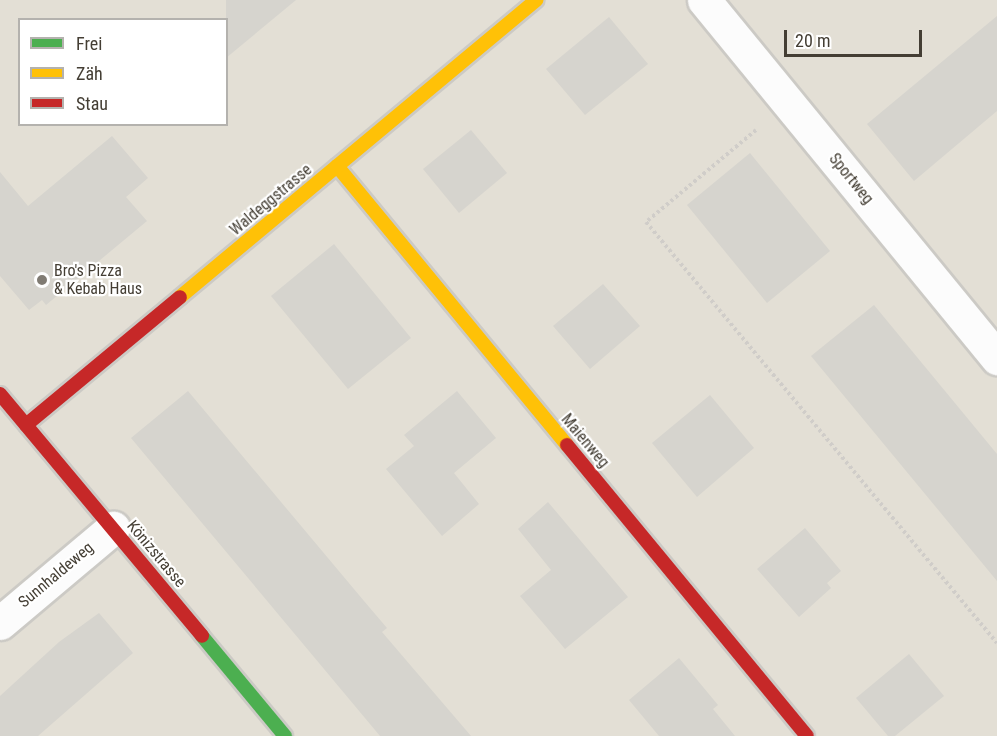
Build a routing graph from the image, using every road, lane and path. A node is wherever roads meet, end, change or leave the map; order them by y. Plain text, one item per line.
1 (537, 0) edge
2 (704, 0) edge
3 (789, 103) junction
4 (337, 166) junction
5 (997, 358) edge
6 (0, 394) edge
7 (26, 425) junction
8 (113, 528) junction
9 (0, 623) edge
10 (997, 644) edge
11 (285, 736) edge
12 (807, 736) edge

1 - 4 street, Waldeggstrasse
2 - 3 street, Sportweg
3 - 5 street, Sportweg
3 - 10 path
4 - 7 street, Waldeggstrasse
4 - 12 street, Maienweg
6 - 7 street, Könizstrasse
7 - 8 street, Könizstrasse
8 - 9 street, Sunnhaldeweg
8 - 11 street, Könizstrasse

